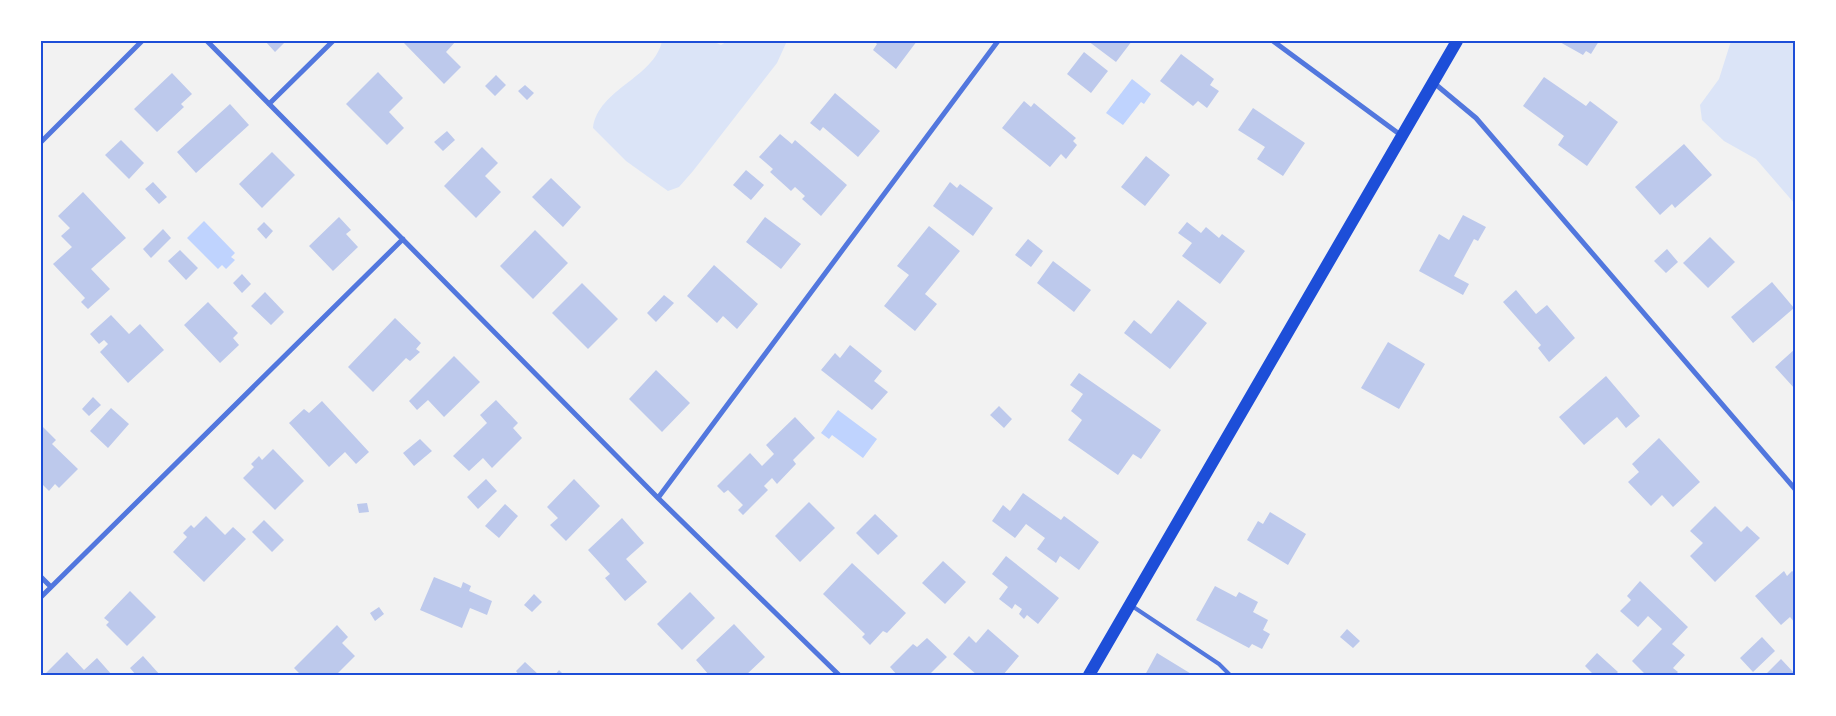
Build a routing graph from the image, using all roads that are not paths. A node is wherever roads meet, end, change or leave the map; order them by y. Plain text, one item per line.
1 (142, 41) edge
2 (207, 41) edge
3 (334, 41) edge
4 (998, 41) edge
5 (1273, 41) edge
6 (1457, 41) edge
7 (1433, 82) junction
8 (269, 104) junction
9 (1402, 137) junction
10 (41, 142) edge
11 (403, 239) junction
12 (1795, 489) edge
13 (658, 498) junction
14 (41, 577) edge
15 (51, 587) junction
16 (41, 597) edge
17 (1130, 605) junction
18 (839, 675) edge
19 (1089, 675) edge
20 (1230, 675) edge

1 - 10 street
2 - 8 street
3 - 8 street
4 - 13 street
5 - 9 street
6 - 7 main road
7 - 9 main road
7 - 12 street
8 - 11 street
9 - 17 main road
11 - 13 street
11 - 15 street
13 - 18 street
14 - 15 street
15 - 16 street
17 - 19 main road
17 - 20 lane

